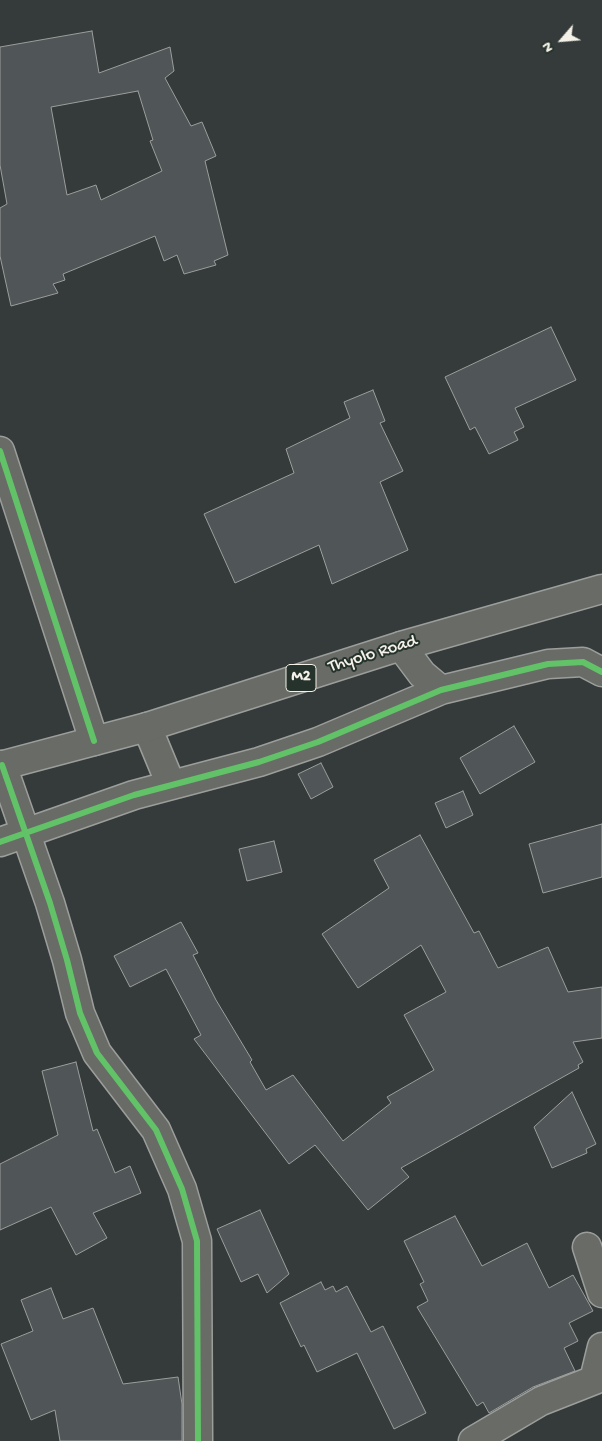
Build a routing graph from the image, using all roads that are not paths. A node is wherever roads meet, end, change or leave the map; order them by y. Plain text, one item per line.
1 (0, 451) edge
2 (602, 590) edge
3 (401, 646) junction
4 (602, 672) edge
5 (441, 690) junction
6 (147, 727) junction
7 (94, 741) junction
8 (1, 765) edge
9 (171, 785) junction
10 (25, 833) junction
11 (0, 842) edge
12 (587, 1246) dead end
13 (602, 1293) edge
14 (602, 1347) edge
15 (598, 1379) edge
16 (198, 1441) edge
17 (473, 1441) edge

1 - 7 main road
2 - 3 main road, Thyolo Road / M2
3 - 5 main road
3 - 6 main road, Thyolo Road / M2
4 - 5 main road
5 - 9 main road
6 - 7 main road, Thyolo Road / M2
6 - 9 main road
7 - 8 main road, Thyolo Road / M2
8 - 10 main road
9 - 10 main road
10 - 11 main road
10 - 16 main road
12 - 13 main road
14 - 15 main road
15 - 17 main road

